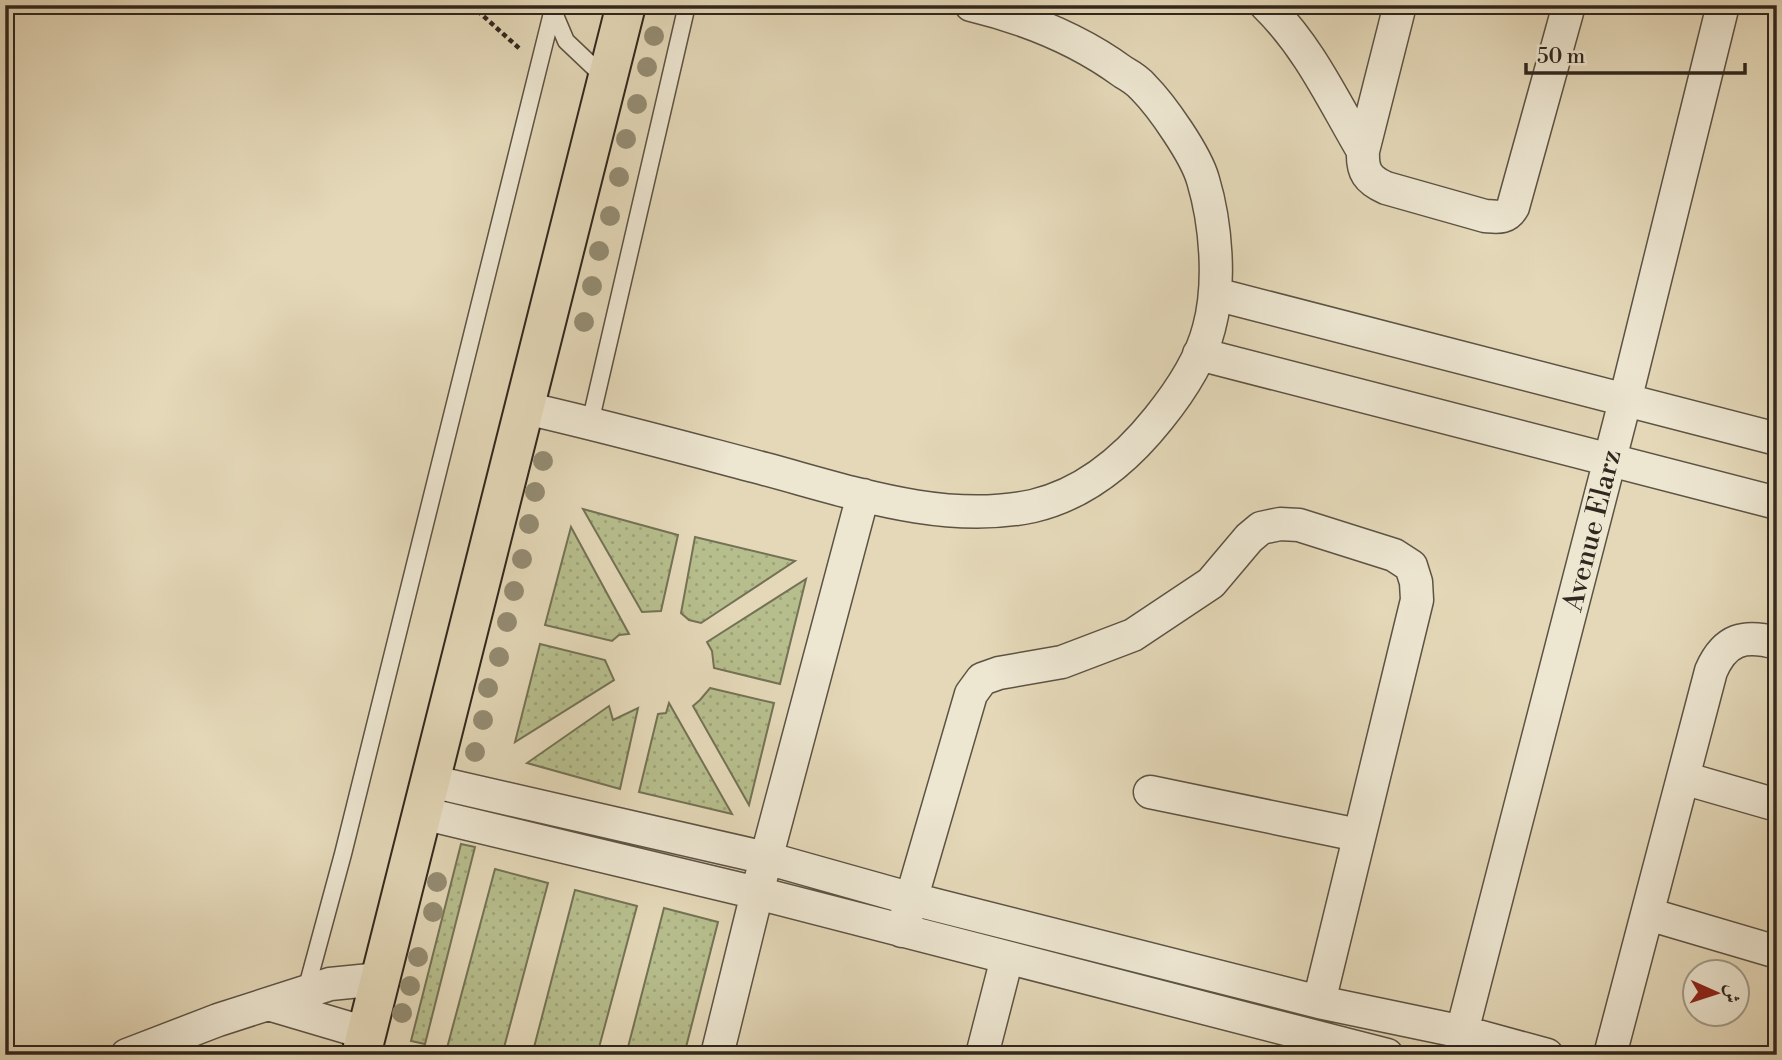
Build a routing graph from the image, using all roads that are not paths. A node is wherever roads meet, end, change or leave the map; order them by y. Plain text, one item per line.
1 (626, 5) edge
2 (687, 5) edge
3 (1266, 5) edge
4 (1400, 5) edge
5 (1569, 5) edge
6 (1724, 5) edge
7 (553, 7) edge
8 (987, 7) edge
9 (607, 81) junction
10 (1363, 151) junction
11 (1215, 294) junction
12 (1199, 354) junction
13 (1625, 401) junction
14 (525, 408) junction
15 (590, 422) junction
16 (1777, 439) edge
17 (1610, 458) junction
18 (863, 495) junction
19 (1777, 503) edge
20 (1777, 643) edge
21 (1683, 778) junction
22 (1150, 792) dead end
23 (426, 797) junction
24 (1777, 805) edge
25 (1358, 835) junction
26 (766, 858) junction
27 (757, 892) junction
28 (912, 899) junction
29 (1648, 915) junction
30 (902, 930) junction
31 (1777, 952) edge
32 (1136, 956) junction
33 (1007, 958) junction
34 (380, 979) junction
35 (1127, 986) junction
36 (1319, 1002) junction
37 (303, 1004) junction
38 (364, 1044) edge
39 (1460, 1044) edge
40 (127, 1055) edge
41 (717, 1055) edge
42 (982, 1055) edge
43 (1387, 1055) edge
44 (1547, 1055) edge
45 (1611, 1055) edge

1 - 9 main road
2 - 15 lane
3 - 10 street
4 - 10 street
5 - 10 street
6 - 13 street, Avenue Elarz
7 - 9 lane
7 - 37 lane
8 - 11 street
9 - 14 main road
11 - 12 street
11 - 13 street
12 - 17 street
12 - 18 street
13 - 16 street
13 - 17 street, Avenue Elarz
14 - 15 street
14 - 23 main road
15 - 18 street
17 - 19 street
17 - 39 street, Avenue Elarz
18 - 26 street
20 - 21 street
21 - 24 street
21 - 29 street
22 - 25 street
23 - 26 street
23 - 27 street
23 - 34 main road
25 - 28 street
25 - 36 street
26 - 27 street
26 - 28 street
27 - 30 street
27 - 41 street
28 - 30 street
28 - 32 street
29 - 31 street
29 - 45 street
30 - 33 street
32 - 35 street
32 - 36 street
33 - 35 street
33 - 42 street
34 - 37 street
34 - 38 main road
35 - 43 street
36 - 39 street
37 - 38 street
37 - 40 street
39 - 44 street

